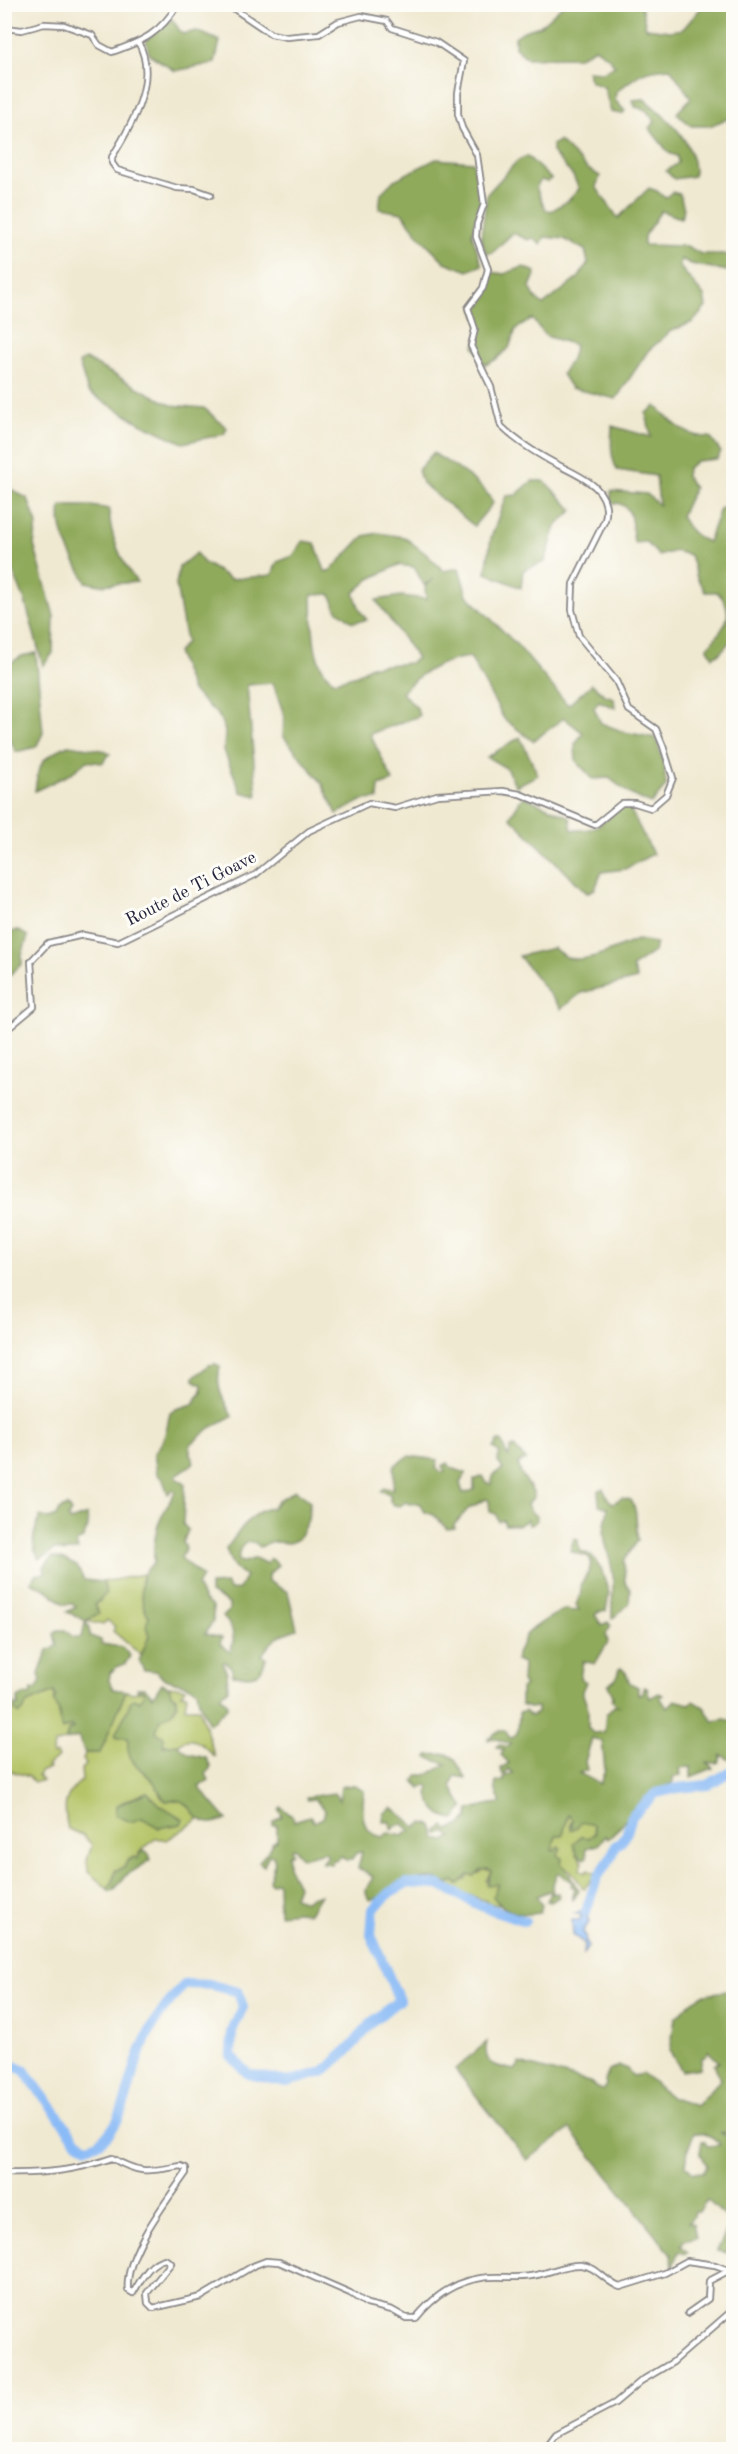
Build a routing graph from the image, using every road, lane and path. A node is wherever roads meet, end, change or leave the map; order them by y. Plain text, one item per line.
1 (178, 4) edge
2 (227, 4) edge
3 (4, 28) edge
4 (138, 42) junction
5 (211, 195) dead end
6 (4, 1032) edge
7 (4, 2173) edge
8 (731, 2272) edge
9 (734, 2309) edge
10 (688, 2313) dead end
11 (544, 2450) edge

1 - 4 street
2 - 6 street, Route de Ti Goave
3 - 4 street
4 - 5 street
7 - 8 street
8 - 10 street
9 - 11 street

